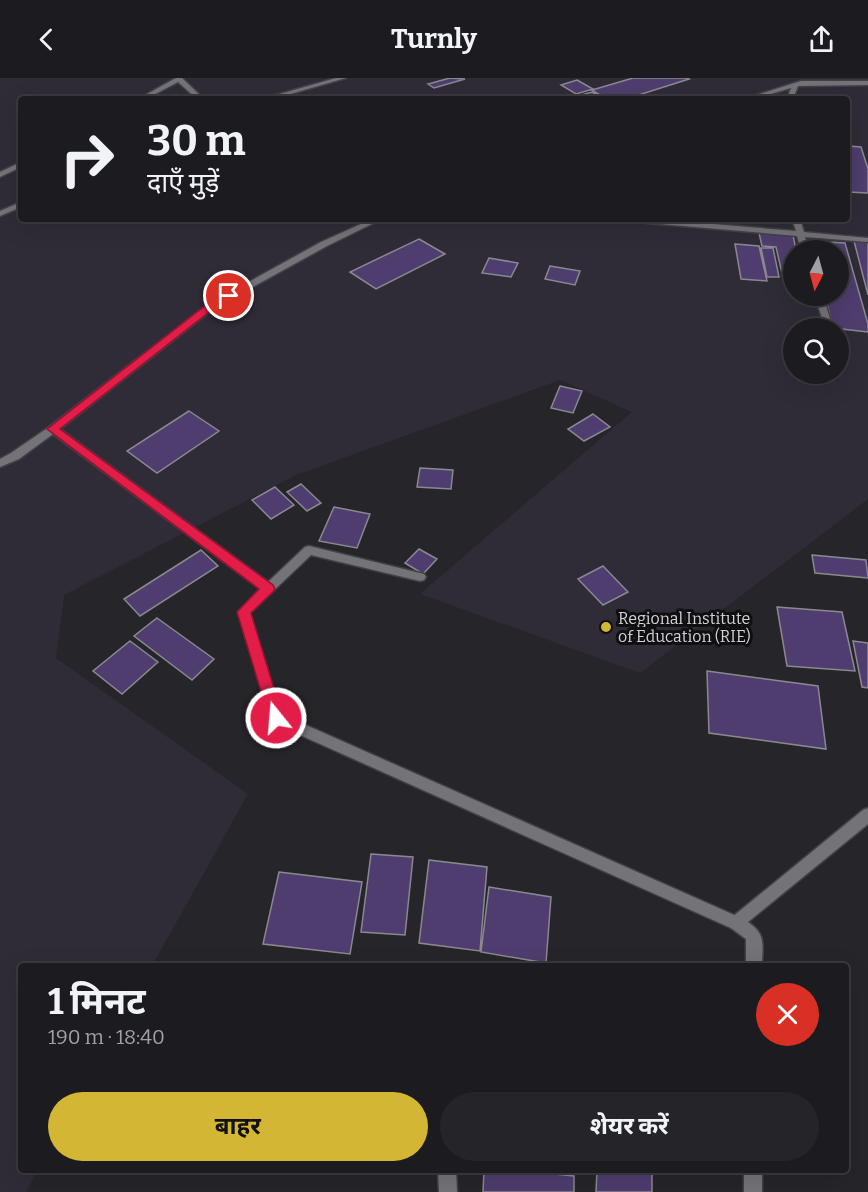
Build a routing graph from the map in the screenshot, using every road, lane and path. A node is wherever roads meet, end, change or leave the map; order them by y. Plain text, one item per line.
1 (178, 78) edge
2 (343, 78) edge
3 (817, 78) edge
4 (868, 83) edge
5 (796, 84) junction
6 (146, 96) edge
7 (198, 96) edge
8 (276, 96) edge
9 (757, 96) edge
10 (791, 96) edge
11 (18, 166) edge
12 (0, 175) edge
13 (18, 205) edge
14 (0, 214) edge
15 (372, 222) edge
16 (660, 222) edge
17 (797, 222) edge
18 (800, 234) junction
19 (802, 240) edge
20 (868, 240) edge
21 (53, 429) junction
22 (0, 463) edge
23 (420, 577) dead end
24 (268, 589) junction
25 (868, 815) edge
26 (736, 923) junction
27 (754, 963) edge
28 (447, 1173) edge
29 (753, 1173) edge
30 (448, 1192) edge
31 (753, 1192) edge

1 - 6 street
1 - 7 street
2 - 8 street
3 - 5 street
4 - 5 street
5 - 9 street
5 - 10 street
11 - 12 street
13 - 14 street
15 - 21 street
16 - 18 street
17 - 18 street
18 - 19 street
18 - 20 street
21 - 22 street
21 - 24 street
23 - 24 street
24 - 26 street
25 - 26 street
26 - 27 street
28 - 30 street
29 - 31 street

